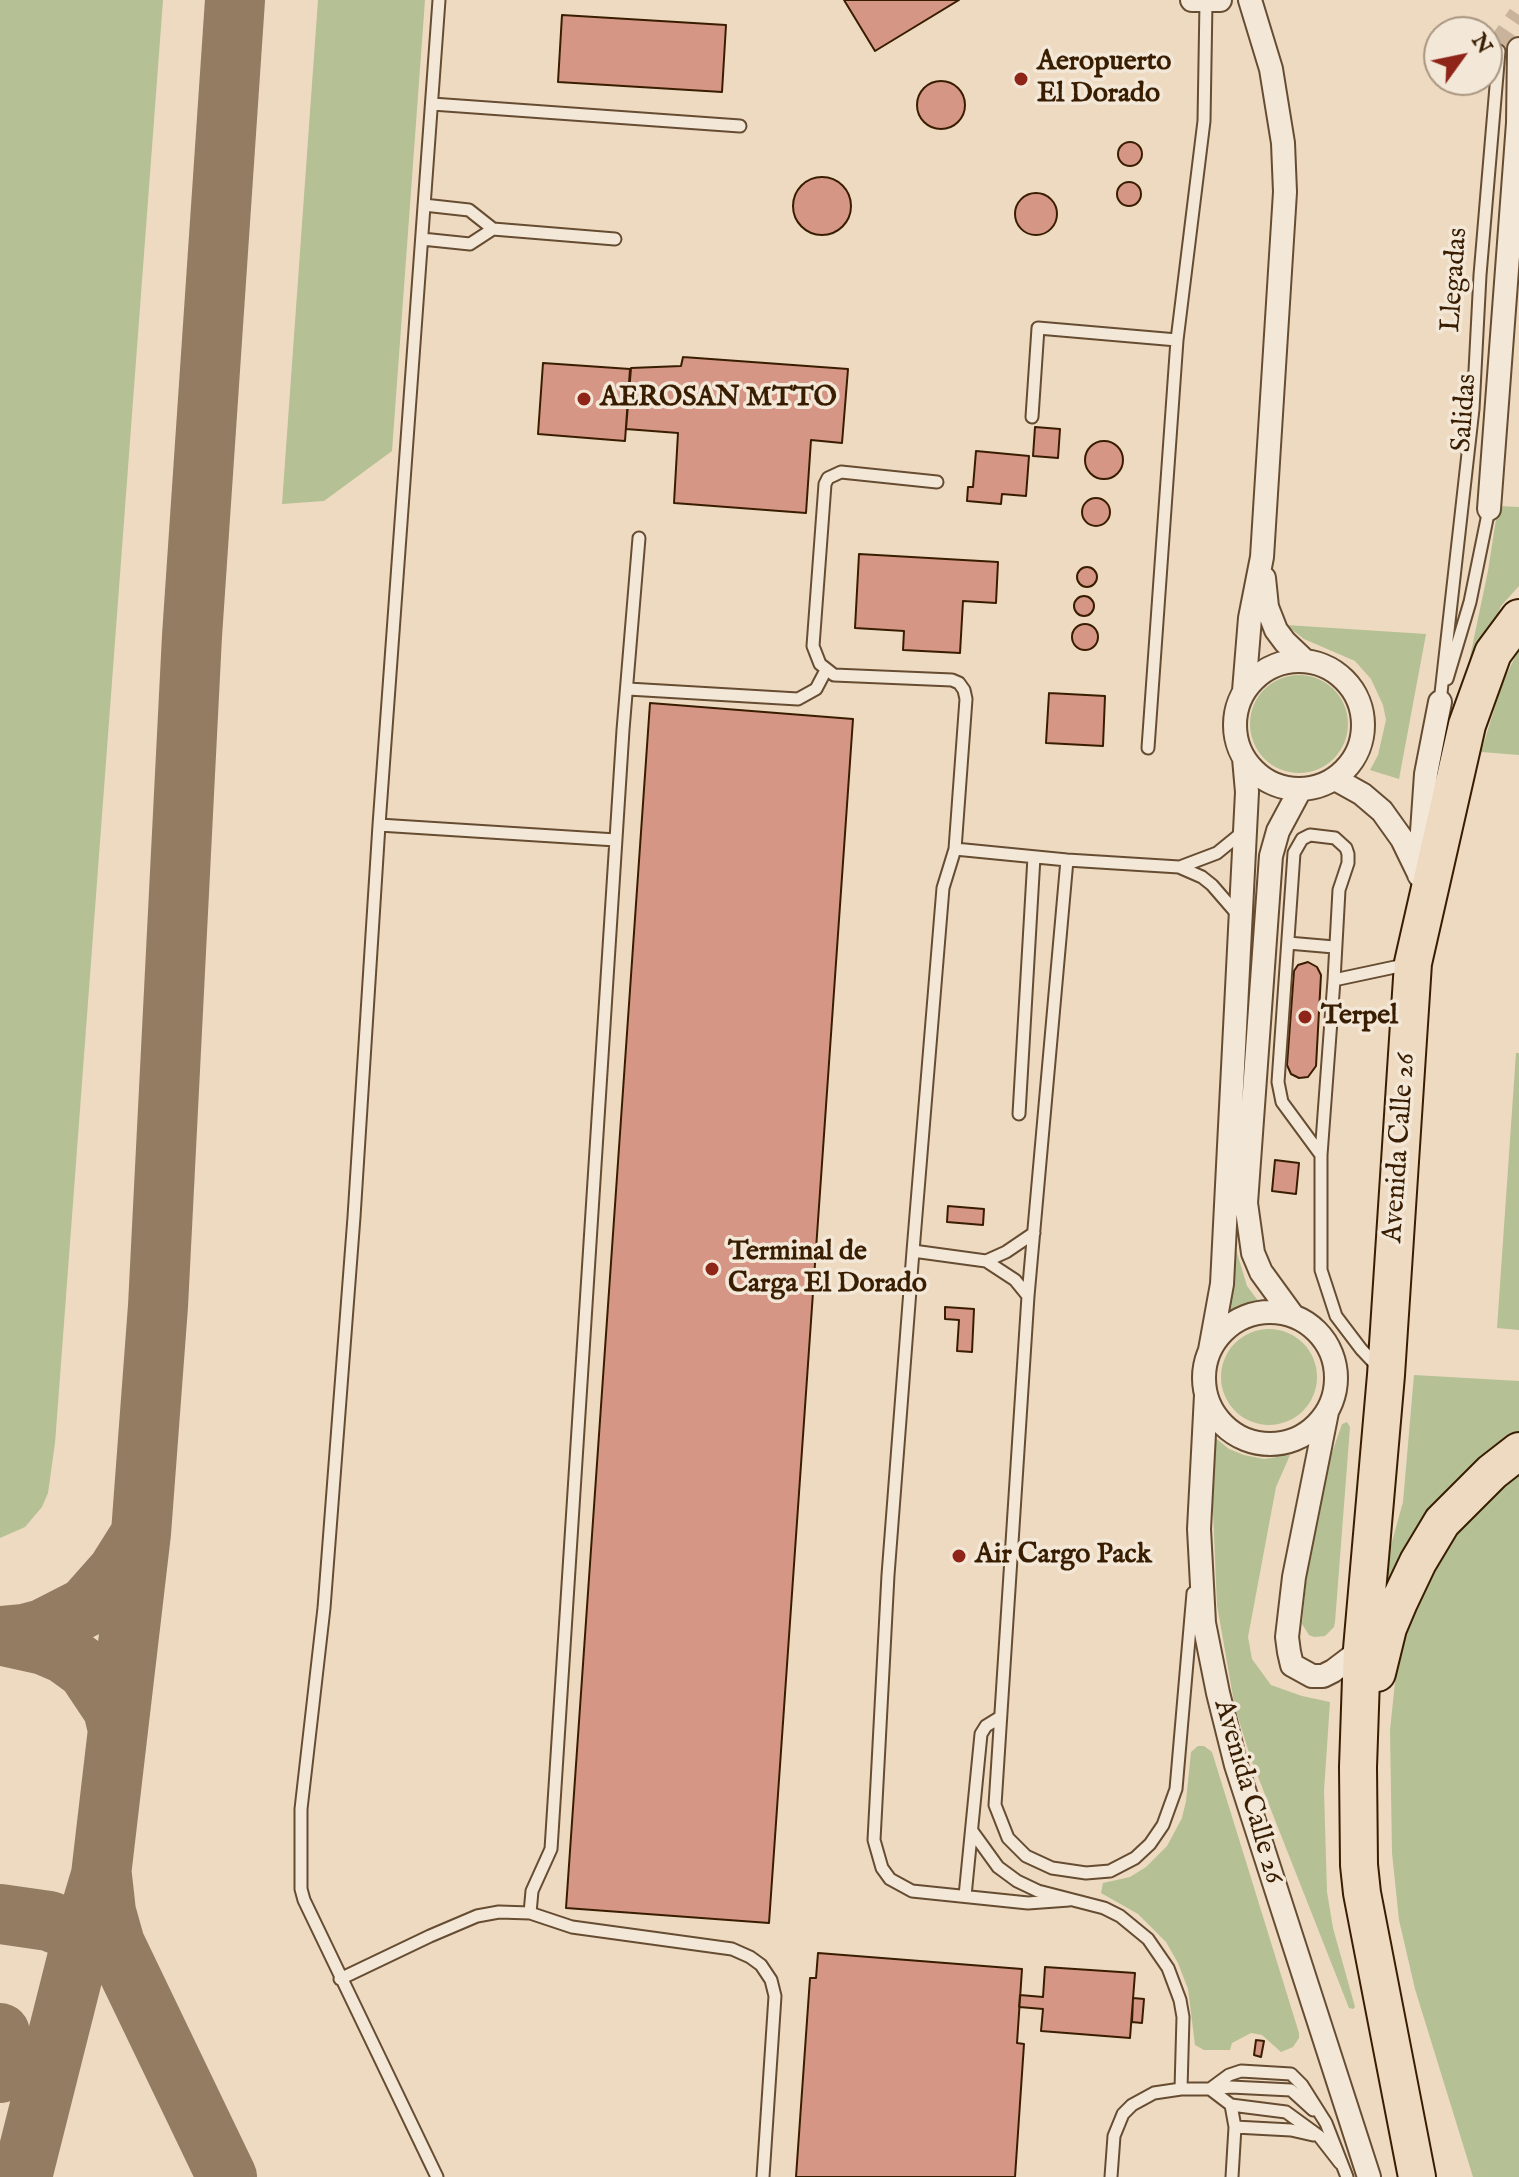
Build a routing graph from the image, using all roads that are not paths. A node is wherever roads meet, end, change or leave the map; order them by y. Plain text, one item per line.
1 (439, 0) edge
2 (1250, 0) edge
3 (1206, 1) edge
4 (1509, 50) edge
5 (432, 104) junction
6 (1519, 121) edge
7 (740, 126) dead end
8 (424, 205) junction
9 (493, 229) junction
10 (422, 239) junction
11 (615, 239) dead end
12 (1177, 340) junction
13 (1032, 417) dead end
14 (937, 482) dead end
15 (1489, 509) joint
16 (639, 538) dead end
17 (1262, 557) junction
18 (1519, 618) edge
19 (1304, 660) junction
20 (826, 670) junction
21 (628, 689) junction
22 (1244, 691) junction
23 (1440, 702) junction
24 (1148, 748) dead end
25 (1244, 758) junction
26 (1335, 779) junction
27 (1300, 790) junction
28 (379, 825) junction
29 (1245, 831) junction
30 (616, 840) junction
31 (955, 849) junction
32 (1034, 857) junction
33 (1067, 860) junction
34 (1174, 866) junction
35 (1419, 875) junction
36 (1240, 918) junction
37 (1288, 943) junction
38 (1334, 947) junction
39 (1413, 963) junction
40 (1334, 980) junction
41 (1019, 1114) dead end
42 (1321, 1155) junction
43 (1034, 1233) junction
44 (913, 1251) junction
45 (986, 1261) junction
46 (1028, 1296) junction
47 (1293, 1316) junction
48 (1210, 1350) junction
49 (1386, 1375) junction
50 (1206, 1395) junction
51 (1328, 1410) junction
52 (1519, 1451) edge
53 (1199, 1529) junction
54 (1362, 1649) junction
55 (999, 1718) junction
56 (1358, 1767) junction
57 (972, 1831) junction
58 (965, 1896) junction
59 (1069, 1900) junction
60 (530, 1913) junction
61 (1376, 1964) junction
62 (340, 1979) junction
63 (1181, 2089) junction
64 (1210, 2089) junction
65 (1231, 2105) junction
66 (1326, 2123) junction
67 (1235, 2127) junction
68 (1319, 2136) junction
69 (1340, 2163) junction
70 (437, 2177) edge
71 (763, 2177) edge
72 (1111, 2177) edge
73 (1232, 2177) edge
74 (1347, 2177) edge
75 (1369, 2177) edge
76 (1417, 2177) edge
77 (1437, 2177) edge

1 - 5 lane
2 - 17 street
3 - 12 lane
4 - 6 street, Salidas
4 - 23 lane, Llegadas
5 - 7 lane
5 - 8 lane
6 - 15 street, Salidas
8 - 9 lane
8 - 10 lane
9 - 10 lane
9 - 11 lane
10 - 28 lane
12 - 13 lane
12 - 24 lane
14 - 20 lane
15 - 23 lane, Salidas
16 - 21 lane
17 - 19 street
17 - 22 street
18 - 39 main road, Avenida Calle 26
19 - 22 street
19 - 26 street
20 - 21 lane
20 - 31 lane
21 - 30 lane
22 - 25 street
23 - 35 street
25 - 27 street
25 - 29 street
26 - 27 street
26 - 35 street
27 - 47 street
28 - 30 lane
28 - 62 lane
29 - 34 lane
29 - 36 street
30 - 60 lane
31 - 32 lane
31 - 44 lane
32 - 33 lane
32 - 41 lane
33 - 34 lane
33 - 43 lane
34 - 36 lane
35 - 39 street
36 - 48 street
37 - 38 lane
37 - 38 lane
37 - 42 lane
38 - 40 lane
39 - 40 lane
39 - 49 main road, Avenida Calle 26
40 - 42 lane
42 - 49 lane
43 - 45 lane
43 - 46 lane
44 - 45 lane
44 - 58 lane
45 - 46 lane
46 - 55 lane
47 - 48 street
47 - 51 street
48 - 50 street
49 - 54 main road, Avenida Calle 26
50 - 51 street
50 - 53 street, Avenida Calle 26
51 - 54 street
52 - 56 main road
53 - 55 lane
53 - 75 street, Avenida Calle 26
54 - 56 main road, Avenida Calle 26
55 - 57 lane
56 - 61 main road, Avenida Calle 26
57 - 58 lane
57 - 59 lane
58 - 59 lane
59 - 63 lane
60 - 62 lane
60 - 71 lane
61 - 76 main road, Avenida Calle 26
61 - 77 main road, Avenida Calle 26
62 - 70 lane
63 - 64 lane
63 - 72 lane
64 - 65 lane
64 - 66 lane
64 - 66 lane
65 - 67 lane
65 - 68 lane
66 - 69 lane
67 - 68 lane
67 - 73 lane
68 - 69 lane
69 - 74 lane

